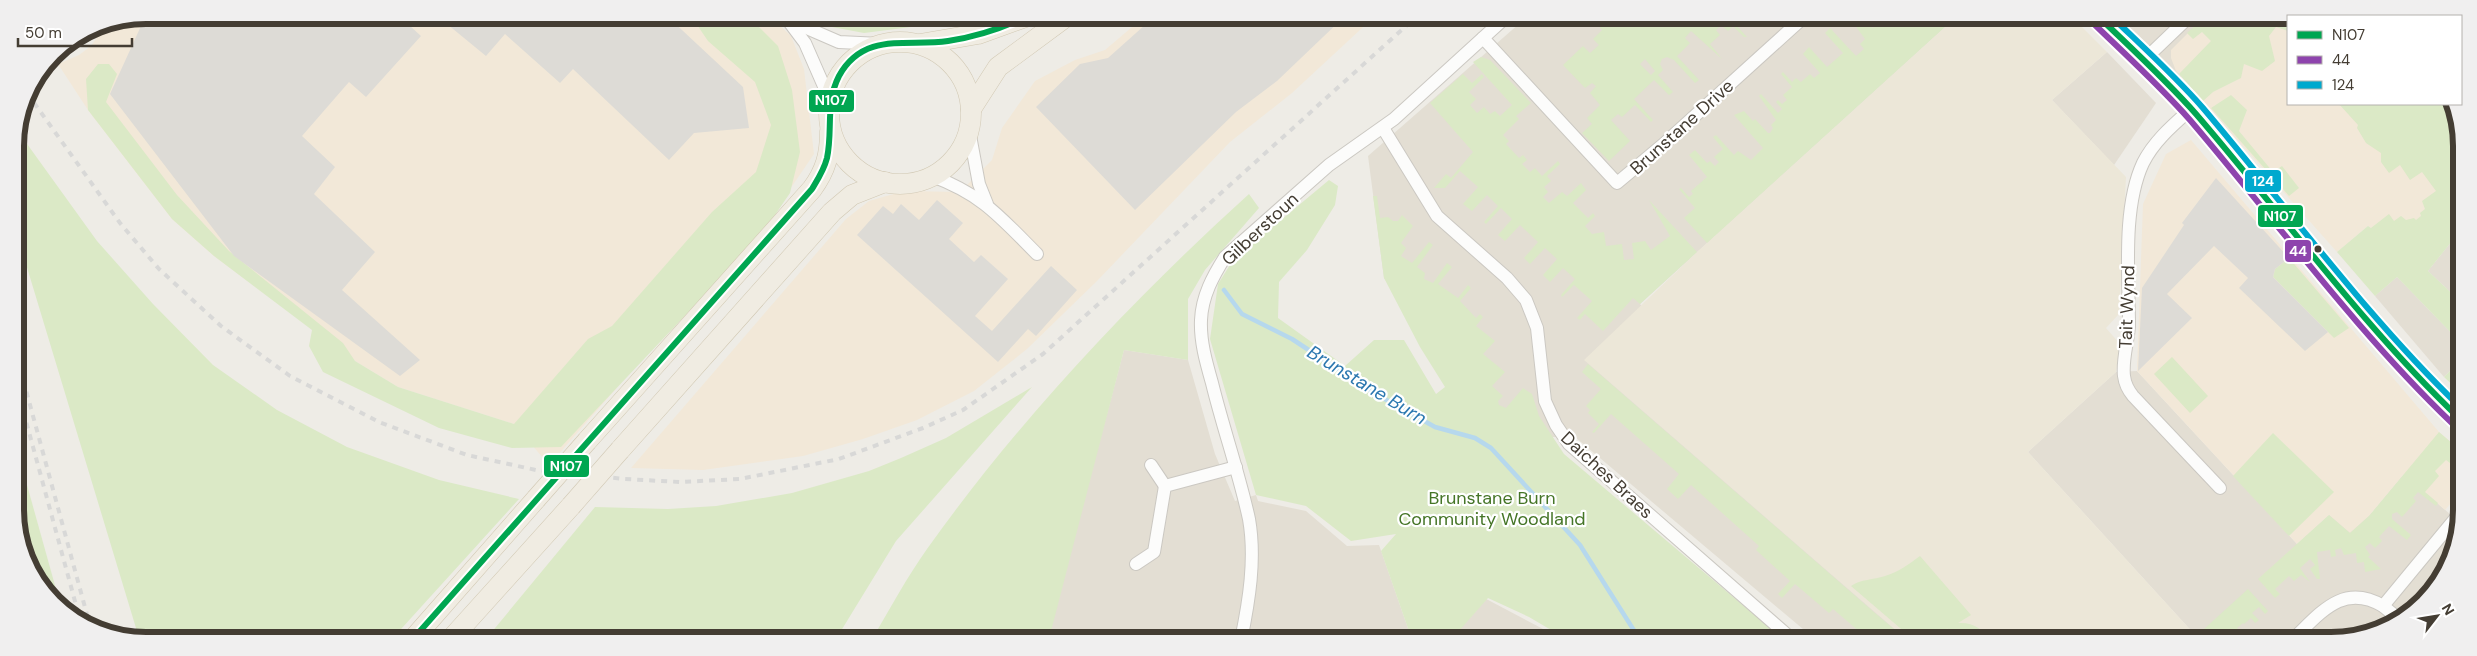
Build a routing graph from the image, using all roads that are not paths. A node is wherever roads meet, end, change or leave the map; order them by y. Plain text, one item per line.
1 (789, 24) edge
2 (799, 24) edge
3 (1006, 24) edge
4 (1055, 24) edge
5 (1498, 24) edge
6 (1796, 24) edge
7 (2106, 24) edge
8 (2182, 24) edge
9 (1483, 38) junction
10 (881, 44) junction
11 (920, 44) junction
12 (2144, 60) junction
13 (830, 100) junction
14 (971, 109) junction
15 (2191, 109) junction
16 (830, 128) junction
17 (1383, 128) junction
18 (969, 130) junction
19 (932, 176) junction
20 (884, 182) junction
21 (987, 204) junction
22 (1038, 254) dead end
23 (2453, 411) edge
24 (1151, 465) dead end
25 (1236, 467) junction
26 (1166, 486) junction
27 (2220, 488) dead end
28 (2452, 523) edge
29 (1136, 564) dead end
30 (2383, 606) junction
31 (2394, 615) edge
32 (419, 632) edge
33 (458, 632) edge
34 (1243, 632) edge
35 (1784, 632) edge
36 (2301, 632) edge

1 - 13 street
2 - 10 street
3 - 11 main road
4 - 14 main road
5 - 9 street, Gilberstoun
6 - 9 street, Brunstane Drive
7 - 12 main road
8 - 12 street
9 - 17 street, Gilberstoun
10 - 11 main road
10 - 13 main road
11 - 14 main road
12 - 15 main road
13 - 16 main road
14 - 18 main road
15 - 23 main road
15 - 27 street, Tait Wynd
16 - 20 main road
16 - 32 main road, bridge
17 - 25 street, Gilberstoun
17 - 35 street, Daiches Braes
18 - 19 main road
18 - 21 street
19 - 20 main road
19 - 21 street
20 - 33 main road, bridge
21 - 22 street
24 - 26 street
25 - 26 street
25 - 34 street, Gilberstoun
26 - 29 street
28 - 30 street
30 - 31 street
30 - 36 street

